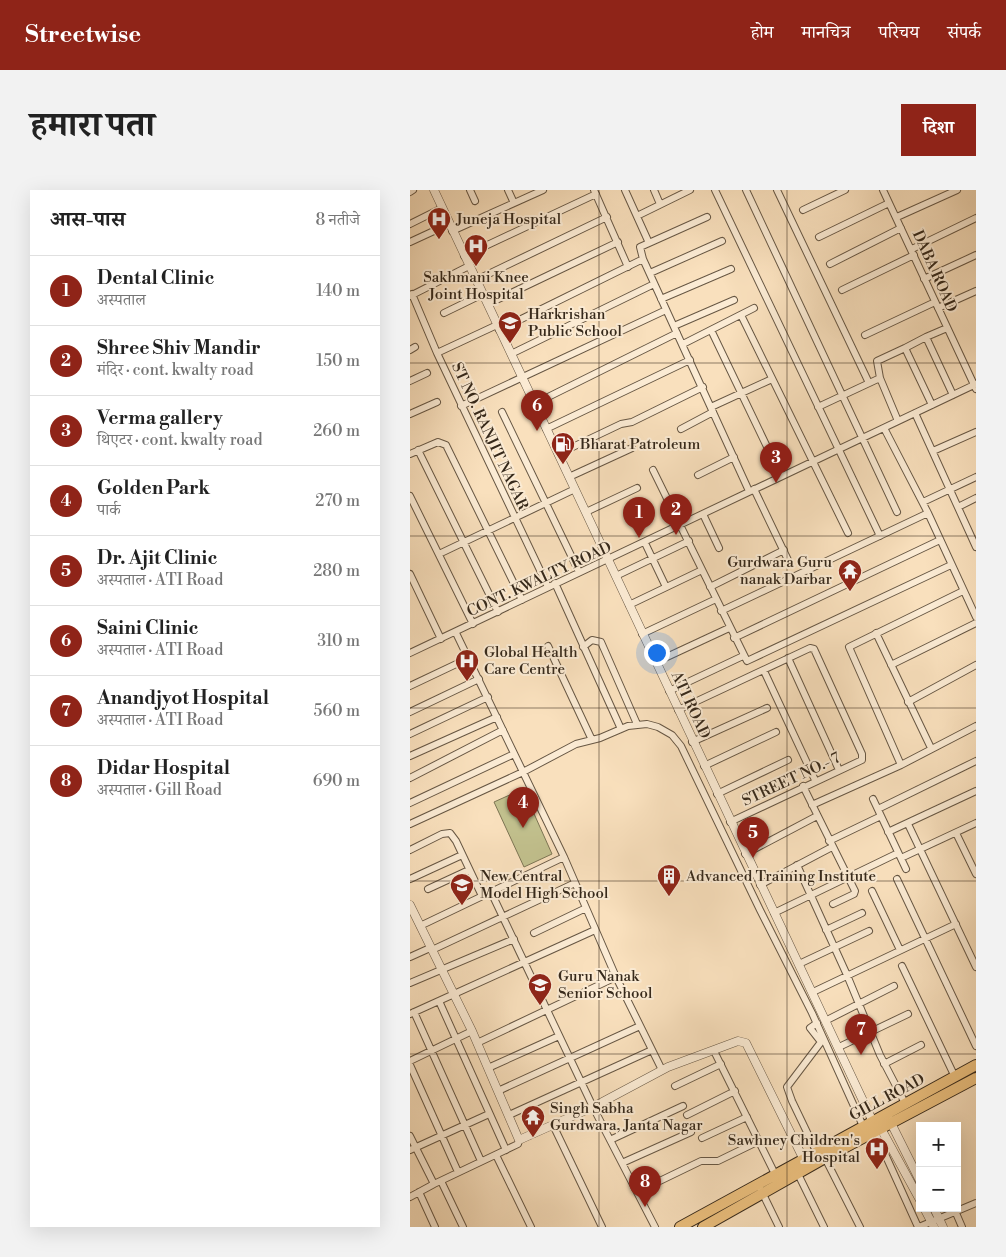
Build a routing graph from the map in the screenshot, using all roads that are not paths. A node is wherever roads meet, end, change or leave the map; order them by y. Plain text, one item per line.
1 (434, 190) edge
2 (470, 190) edge
3 (508, 190) edge
4 (541, 190) edge
5 (625, 190) edge
6 (654, 190) edge
7 (715, 190) edge
8 (746, 190) edge
9 (776, 190) edge
10 (846, 190) edge
11 (883, 190) edge
12 (957, 190) edge
13 (687, 191) edge
14 (595, 192) edge
15 (475, 202) dead end
16 (514, 203) junction
17 (890, 203) junction
18 (660, 204) junction
19 (442, 208) junction
20 (803, 210) dead end
21 (637, 216) junction
22 (606, 217) junction
23 (707, 217) dead end
24 (896, 217) junction
25 (976, 218) edge
26 (410, 224) edge
27 (451, 227) junction
28 (901, 228) junction
29 (819, 237) dead end
30 (722, 241) dead end
31 (410, 242) edge
32 (618, 242) junction
33 (649, 243) junction
34 (913, 252) junction
35 (976, 255) edge
36 (464, 256) junction
37 (643, 259) junction
38 (830, 264) dead end
39 (469, 266) junction
40 (628, 267) junction
41 (731, 268) dead end
42 (650, 273) junction
43 (924, 279) junction
44 (476, 280) junction
45 (654, 284) junction
46 (842, 290) dead end
47 (976, 291) edge
48 (483, 294) junction
49 (411, 295) edge
50 (661, 299) junction
51 (734, 300) dead end
52 (488, 304) junction
53 (937, 305) junction
54 (754, 308) dead end
55 (666, 310) junction
56 (444, 312) dead end
57 (741, 315) junction
58 (674, 326) junction
59 (498, 327) junction
60 (947, 328) junction
61 (711, 330) junction
62 (677, 333) junction
63 (865, 335) dead end
64 (926, 338) junction
65 (683, 344) junction
66 (905, 348) junction
67 (437, 353) junction
68 (511, 354) junction
69 (690, 360) junction
70 (427, 373) dead end
71 (522, 378) junction
72 (880, 378) junction
73 (772, 379) junction
74 (410, 381) edge
75 (869, 383) junction
76 (975, 386) edge
77 (702, 387) junction
78 (741, 393) junction
79 (843, 394) junction
80 (953, 395) junction
81 (437, 402) dead end
82 (534, 404) junction
83 (932, 405) junction
84 (461, 406) junction
85 (818, 407) junction
86 (712, 410) junction
87 (502, 412) dead end
88 (915, 413) junction
89 (410, 414) edge
90 (898, 421) junction
91 (884, 428) junction
92 (546, 429) junction
93 (681, 429) dead end
94 (976, 432) edge
95 (863, 437) junction
96 (632, 448) dead end
97 (418, 450) junction
98 (838, 450) junction
99 (933, 451) junction
100 (410, 454) edge
101 (558, 454) junction
102 (734, 457) junction
103 (811, 462) junction
104 (653, 470) dead end
105 (698, 475) dead end
106 (781, 476) junction
107 (569, 477) junction
108 (976, 477) edge
109 (637, 488) dead end
110 (575, 489) junction
111 (752, 490) junction
112 (950, 490) junction
113 (410, 496) edge
114 (976, 498) edge
115 (923, 502) junction
116 (544, 504) junction
117 (958, 506) junction
118 (586, 512) junction
119 (897, 512) dead end
120 (928, 513) junction
121 (703, 514) junction
122 (515, 519) junction
123 (681, 525) junction
124 (489, 531) junction
125 (848, 533) dead end
126 (880, 536) junction
127 (974, 538) edge
128 (940, 540) junction
129 (689, 542) junction
130 (464, 543) junction
131 (645, 543) junction
132 (976, 547) edge
133 (719, 548) dead end
134 (784, 550) junction
135 (439, 554) junction
136 (653, 558) junction
137 (608, 560) junction
138 (788, 560) dead end
139 (951, 565) junction
140 (702, 570) junction
141 (579, 572) junction
142 (410, 574) edge
143 (616, 576) junction
144 (555, 583) junction
145 (548, 587) junction
146 (666, 587) junction
147 (710, 587) junction
148 (963, 591) junction
149 (716, 599) junction
150 (522, 600) junction
151 (629, 605) junction
152 (721, 611) junction
153 (498, 612) junction
154 (976, 617) edge
155 (976, 623) edge
156 (473, 624) junction
157 (729, 628) junction
158 (456, 632) junction
159 (876, 633) junction
160 (642, 634) junction
161 (734, 638) junction
162 (440, 639) junction
163 (548, 646) dead end
164 (583, 647) junction
165 (410, 653) edge
166 (743, 656) junction
167 (469, 658) junction
168 (788, 658) junction
169 (656, 662) junction
170 (891, 665) junction
171 (976, 665) edge
172 (764, 671) junction
173 (479, 679) junction
174 (410, 686) edge
175 (669, 691) junction
176 (488, 697) junction
177 (908, 702) junction
178 (767, 708) dead end
179 (678, 710) junction
180 (410, 712) edge
181 (497, 717) junction
182 (637, 724) junction
183 (976, 726) edge
184 (620, 729) junction
185 (503, 730) junction
186 (776, 732) dead end
187 (410, 734) edge
188 (592, 740) junction
189 (692, 742) junction
190 (931, 748) junction
191 (514, 754) junction
192 (410, 756) edge
193 (788, 760) dead end
194 (976, 761) edge
195 (901, 765) junction
196 (704, 766) junction
197 (839, 770) junction
198 (523, 772) junction
199 (410, 778) edge
200 (816, 780) junction
201 (803, 786) junction
202 (976, 791) edge
203 (717, 794) junction
204 (873, 799) dead end
205 (410, 802) edge
206 (812, 805) junction
207 (879, 813) junction
208 (817, 816) junction
209 (730, 822) junction
210 (976, 823) edge
211 (410, 824) edge
212 (908, 824) junction
213 (888, 832) junction
214 (956, 832) junction
215 (829, 841) junction
216 (832, 848) junction
217 (920, 849) junction
218 (410, 850) edge
219 (745, 854) junction
220 (462, 855) junction
221 (899, 855) junction
222 (564, 857) junction
223 (797, 865) junction
224 (906, 869) dead end
225 (469, 870) junction
226 (976, 874) edge
227 (848, 877) junction
228 (410, 879) edge
229 (897, 879) dead end
230 (575, 883) junction
231 (760, 885) junction
232 (428, 889) dead end
233 (872, 891) dead end
234 (491, 892) junction
235 (482, 896) junction
236 (810, 896) junction
237 (832, 904) dead end
238 (586, 908) junction
239 (411, 910) edge
240 (774, 913) junction
241 (862, 913) dead end
242 (503, 918) junction
243 (956, 924) junction
244 (420, 926) junction
245 (595, 930) junction
246 (826, 930) junction
247 (869, 931) dead end
248 (534, 933) dead end
249 (926, 938) junction
250 (514, 939) junction
251 (834, 948) junction
252 (431, 949) junction
253 (900, 950) junction
254 (410, 957) edge
255 (524, 962) junction
256 (799, 964) junction
257 (902, 966) dead end
258 (976, 967) edge
259 (440, 969) junction
260 (847, 975) junction
261 (616, 977) junction
262 (410, 983) edge
263 (894, 986) dead end
264 (813, 992) junction
265 (452, 995) junction
266 (439, 1001) junction
267 (858, 1004) junction
268 (547, 1010) junction
269 (411, 1014) edge
270 (908, 1014) dead end
271 (826, 1020) junction
272 (817, 1023) junction
273 (640, 1026) junction
274 (472, 1031) junction
275 (871, 1031) junction
276 (559, 1036) junction
277 (457, 1039) junction
278 (477, 1043) junction
279 (921, 1045) dead end
280 (976, 1046) edge
281 (839, 1047) junction
282 (652, 1050) junction
283 (432, 1051) junction
284 (714, 1051) junction
285 (570, 1059) junction
286 (410, 1063) edge
287 (721, 1064) junction
288 (884, 1064) junction
289 (976, 1065) edge
290 (488, 1068) junction
291 (662, 1070) junction
292 (955, 1077) junction
293 (976, 1078) edge
294 (582, 1083) junction
295 (674, 1086) dead end
296 (498, 1091) junction
297 (734, 1091) junction
298 (906, 1105) junction
299 (682, 1106) dead end
300 (593, 1107) junction
301 (489, 1114) junction
302 (508, 1115) junction
303 (686, 1115) dead end
304 (747, 1117) junction
305 (889, 1120) junction
306 (553, 1125) junction
307 (465, 1126) junction
308 (874, 1126) junction
309 (691, 1132) dead end
310 (441, 1135) junction
311 (410, 1136) edge
312 (702, 1138) dead end
313 (519, 1140) junction
314 (610, 1140) junction
315 (759, 1141) junction
316 (413, 1149) edge
317 (506, 1150) junction
318 (816, 1151) junction
319 (496, 1155) junction
320 (803, 1158) junction
321 (825, 1158) junction
322 (481, 1161) junction
323 (622, 1163) junction
324 (458, 1172) junction
325 (916, 1172) edge
326 (775, 1174) junction
327 (798, 1174) junction
328 (441, 1181) junction
329 (434, 1184) junction
330 (760, 1189) junction
331 (419, 1192) junction
332 (637, 1192) junction
333 (916, 1194) edge
334 (410, 1196) edge
335 (976, 1204) edge
336 (927, 1212) edge
337 (956, 1213) junction
338 (935, 1222) edge
339 (707, 1226) edge
340 (435, 1227) edge
341 (463, 1227) edge
342 (531, 1227) edge
343 (602, 1227) edge
344 (655, 1227) edge
345 (680, 1227) edge
346 (779, 1227) edge
347 (824, 1227) edge
348 (860, 1227) edge
349 (918, 1227) edge
350 (943, 1227) edge
351 (962, 1227) edge

1 - 19 street, ATI ROAD
2 - 15 street
3 - 16 street
4 - 16 street
5 - 21 street
6 - 18 street
7 - 85 street
8 - 79 street
9 - 75 street
10 - 20 street
11 - 17 street, DABA ROAD
12 - 24 street
13 - 18 street
14 - 22 street
14 - 36 street
16 - 27 street
17 - 24 street, DABA ROAD
17 - 29 street
18 - 21 street
19 - 26 street
19 - 27 street, ATI ROAD
21 - 33 street
22 - 32 street
22 - 44 street
23 - 33 street
24 - 28 street, DABA ROAD
25 - 34 street
27 - 31 street
27 - 36 street, ATI ROAD
28 - 34 street, DABA ROAD
28 - 38 street
30 - 42 street
32 - 40 street
32 - 52 street
33 - 37 street
34 - 43 street, DABA ROAD
34 - 46 street
35 - 43 street
36 - 39 street, ATI ROAD
37 - 40 street
37 - 42 street
39 - 44 street, ATI ROAD
39 - 49 street
40 - 59 street
41 - 50 street
42 - 45 street
43 - 53 street, DABA ROAD
44 - 48 street, ATI ROAD
45 - 50 street
45 - 68 street
47 - 53 street
48 - 52 street, ATI ROAD
48 - 56 street
49 - 67 street, ST NO. RANJIT NAGAR
50 - 55 street
51 - 58 street
52 - 59 street, ATI ROAD
53 - 60 street, DABA ROAD
53 - 63 street
54 - 57 street
55 - 58 street
55 - 71 street
57 - 61 street
57 - 73 street
58 - 62 street
59 - 67 street
59 - 68 street, ATI ROAD
60 - 64 street
60 - 76 street, DABA ROAD
61 - 65 street
61 - 78 street
62 - 65 street
62 - 82 street
64 - 66 street
64 - 80 street
65 - 69 street
66 - 72 street
66 - 83 street
67 - 84 street, ST NO. RANJIT NAGAR
68 - 71 street, ATI ROAD
69 - 77 street
69 - 92 street
70 - 74 street
71 - 82 street, ATI ROAD
71 - 84 street
72 - 75 street
72 - 90 street
73 - 78 street
73 - 103 street
75 - 79 street
76 - 80 street, CONT. KWALTY ROAD
77 - 86 street
77 - 101 street
78 - 86 street
78 - 106 street
79 - 85 street
79 - 95 street
80 - 83 street, CONT. KWALTY ROAD
81 - 89 street
82 - 92 street, ATI ROAD
83 - 88 street, CONT. KWALTY ROAD
84 - 122 street, ST NO. RANJIT NAGAR
85 - 98 street
86 - 93 street
86 - 102 street
87 - 116 street
88 - 90 street, CONT. KWALTY ROAD
88 - 99 street
90 - 91 street, CONT. KWALTY ROAD
91 - 95 street, CONT. KWALTY ROAD
91 - 115 street
92 - 101 street, ATI ROAD
94 - 99 street
95 - 98 street, CONT. KWALTY ROAD
95 - 119 street
96 - 107 street
97 - 100 street
97 - 124 street
97 - 130 street
98 - 103 street, CONT. KWALTY ROAD
98 - 126 street
99 - 112 street
101 - 107 street, ATI ROAD
102 - 105 street
102 - 111 street
103 - 106 street, CONT. KWALTY ROAD
103 - 125 street
104 - 123 street
106 - 111 street, CONT. KWALTY ROAD
107 - 110 street, ATI ROAD
108 - 112 street
109 - 118 street
110 - 116 street
110 - 118 street, ATI ROAD
111 - 121 street, CONT. KWALTY ROAD
111 - 134 street
112 - 115 street
112 - 117 street
113 - 135 street
114 - 117 street
115 - 120 street
116 - 122 street
116 - 141 street
117 - 127 street
118 - 137 street, ATI ROAD
120 - 126 street
120 - 128 street
121 - 123 street, CONT. KWALTY ROAD
121 - 133 street
122 - 124 street
122 - 145 street, ST NO. RANJIT NAGAR
123 - 129 street
123 - 131 street, CONT. KWALTY ROAD
124 - 130 street
124 - 150 street
126 - 152 street
127 - 132 street
128 - 139 street
128 - 161 street
129 - 136 street
129 - 140 street
130 - 135 street
130 - 153 street
131 - 136 street
131 - 137 street, CONT. KWALTY ROAD
134 - 138 street
134 - 147 street
135 - 156 street
136 - 143 street
136 - 146 street
137 - 141 street, CONT. KWALTY ROAD
137 - 143 street, ATI ROAD
139 - 148 street
139 - 166 street
140 - 146 street
140 - 147 street
141 - 144 street, CONT. KWALTY ROAD
142 - 162 street
143 - 151 street, ATI ROAD
144 - 145 street, CONT. KWALTY ROAD
144 - 164 street
145 - 150 street, CONT. KWALTY ROAD
146 - 151 street
147 - 149 street
148 - 154 street
148 - 159 street
149 - 152 street
149 - 160 street
150 - 153 street, CONT. KWALTY ROAD
151 - 160 street, ATI ROAD
152 - 157 street
153 - 156 street, CONT. KWALTY ROAD
155 - 170 street
156 - 158 street, CONT. KWALTY ROAD
157 - 161 street
157 - 169 street
158 - 162 street, CONT. KWALTY ROAD
158 - 167 street
159 - 170 street
159 - 195 street
160 - 169 street, ATI ROAD
161 - 166 street
162 - 165 street, CONT. KWALTY ROAD
163 - 188 street
164 - 182 street
164 - 184 street
166 - 175 street
167 - 173 street
167 - 174 street
168 - 172 street
168 - 197 street
168 - 197 street, STREET NO.- 7
169 - 175 street, ATI ROAD
170 - 177 street
171 - 177 street
172 - 179 street
172 - 200 street
173 - 176 street
173 - 180 street
175 - 179 street, ATI ROAD
176 - 181 street
176 - 187 street
177 - 190 street
178 - 189 street
179 - 189 street, ATI ROAD
181 - 185 street
181 - 192 street
182 - 184 street
182 - 272 street
183 - 190 street
184 - 188 street
185 - 191 street
185 - 199 street
186 - 196 street
188 - 198 street
189 - 196 street, ATI ROAD
190 - 195 street
191 - 198 street
191 - 205 street
193 - 203 street
194 - 207 street
195 - 206 street
196 - 203 street, ATI ROAD
197 - 200 street, STREET NO.- 7
198 - 211 street
198 - 222 street
200 - 201 street, STREET NO.- 7
201 - 206 street
201 - 209 street, STREET NO.- 7
202 - 212 street
203 - 209 street, ATI ROAD
204 - 207 street
206 - 208 street
207 - 213 street
207 - 215 street
208 - 215 street
208 - 219 street
209 - 219 street, ATI ROAD
210 - 214 street
212 - 213 street
212 - 217 street
213 - 221 street
214 - 217 street
214 - 226 street
215 - 216 street
216 - 223 street
216 - 227 street
217 - 221 street
217 - 243 street
218 - 220 street
219 - 231 street, ATI ROAD
220 - 225 street
220 - 228 street
221 - 224 street
221 - 227 street
222 - 230 street
222 - 234 street
223 - 231 street
223 - 236 street
225 - 232 street
225 - 235 street
227 - 236 street
227 - 237 street
229 - 249 street
230 - 238 street
230 - 242 street
231 - 240 street, ATI ROAD
233 - 253 street
234 - 235 street
234 - 242 street
235 - 244 street
236 - 240 street
236 - 246 street
238 - 245 street
238 - 248 street
239 - 244 street
240 - 256 street, ATI ROAD
241 - 246 street
242 - 250 street
242 - 252 street
243 - 249 street
243 - 258 street
244 - 252 street
245 - 255 street
245 - 261 street
246 - 251 street
247 - 251 street
249 - 253 street
249 - 280 street
250 - 255 street
250 - 259 street
251 - 256 street
251 - 260 street
252 - 254 street
252 - 259 street
253 - 260 street
255 - 265 street
255 - 268 street
256 - 264 street, ATI ROAD
257 - 292 street
259 - 262 street
259 - 265 street
260 - 264 street
260 - 267 street
261 - 268 street
261 - 273 street
263 - 267 street
264 - 271 street, ATI ROAD
265 - 266 street
265 - 274 street
266 - 269 street
266 - 277 street
267 - 271 street
267 - 275 street
268 - 276 street
268 - 278 street
269 - 283 street
270 - 275 street
271 - 281 street, ATI ROAD
272 - 308 street
272 - 318 street
273 - 282 street
273 - 285 street
274 - 277 street
274 - 278 street
275 - 281 street
275 - 288 street
276 - 285 street
276 - 290 street
277 - 283 street
277 - 301 street
278 - 290 street
279 - 288 street
281 - 308 street, ATI ROAD
282 - 291 street
282 - 294 street
283 - 286 street
283 - 307 street
284 - 287 street
284 - 291 street
284 - 320 street
285 - 294 street
285 - 296 street
286 - 310 street
287 - 295 street
287 - 297 street
288 - 298 street
289 - 292 main road, GILL ROAD
290 - 296 street
291 - 300 street
292 - 298 main road, GILL ROAD
293 - 305 main road, GILL ROAD
294 - 300 street
294 - 302 street
296 - 302 street
297 - 303 street
297 - 304 street
298 - 305 main road, GILL ROAD
299 - 314 street
300 - 306 street
300 - 314 street
301 - 307 street
301 - 317 street
302 - 313 street
304 - 312 street
304 - 315 street
305 - 308 main road, GILL ROAD
305 - 325 street
306 - 313 street
306 - 343 street
307 - 310 street
307 - 322 street
308 - 318 main road, GILL ROAD
308 - 321 main road, GILL ROAD
308 - 333 street, ATI ROAD
308 - 349 street
309 - 323 street
310 - 316 street
310 - 324 street
311 - 316 street
313 - 317 street
314 - 323 street
315 - 326 street
315 - 332 street
316 - 329 street
317 - 319 street
318 - 320 main road, GILL ROAD
319 - 322 street
319 - 342 street
320 - 326 main road, GILL ROAD
321 - 327 main road, GILL ROAD
321 - 348 street
322 - 324 street
323 - 332 street
324 - 328 street
326 - 330 main road, GILL ROAD
327 - 330 main road, GILL ROAD
327 - 347 street
328 - 329 street
328 - 341 street
329 - 331 street
330 - 339 main road, GILL ROAD
330 - 345 main road, GILL ROAD
330 - 346 street
331 - 334 street
331 - 340 street
332 - 344 street
335 - 337 street
336 - 338 street
337 - 338 street
337 - 351 street
338 - 349 street
338 - 350 street

